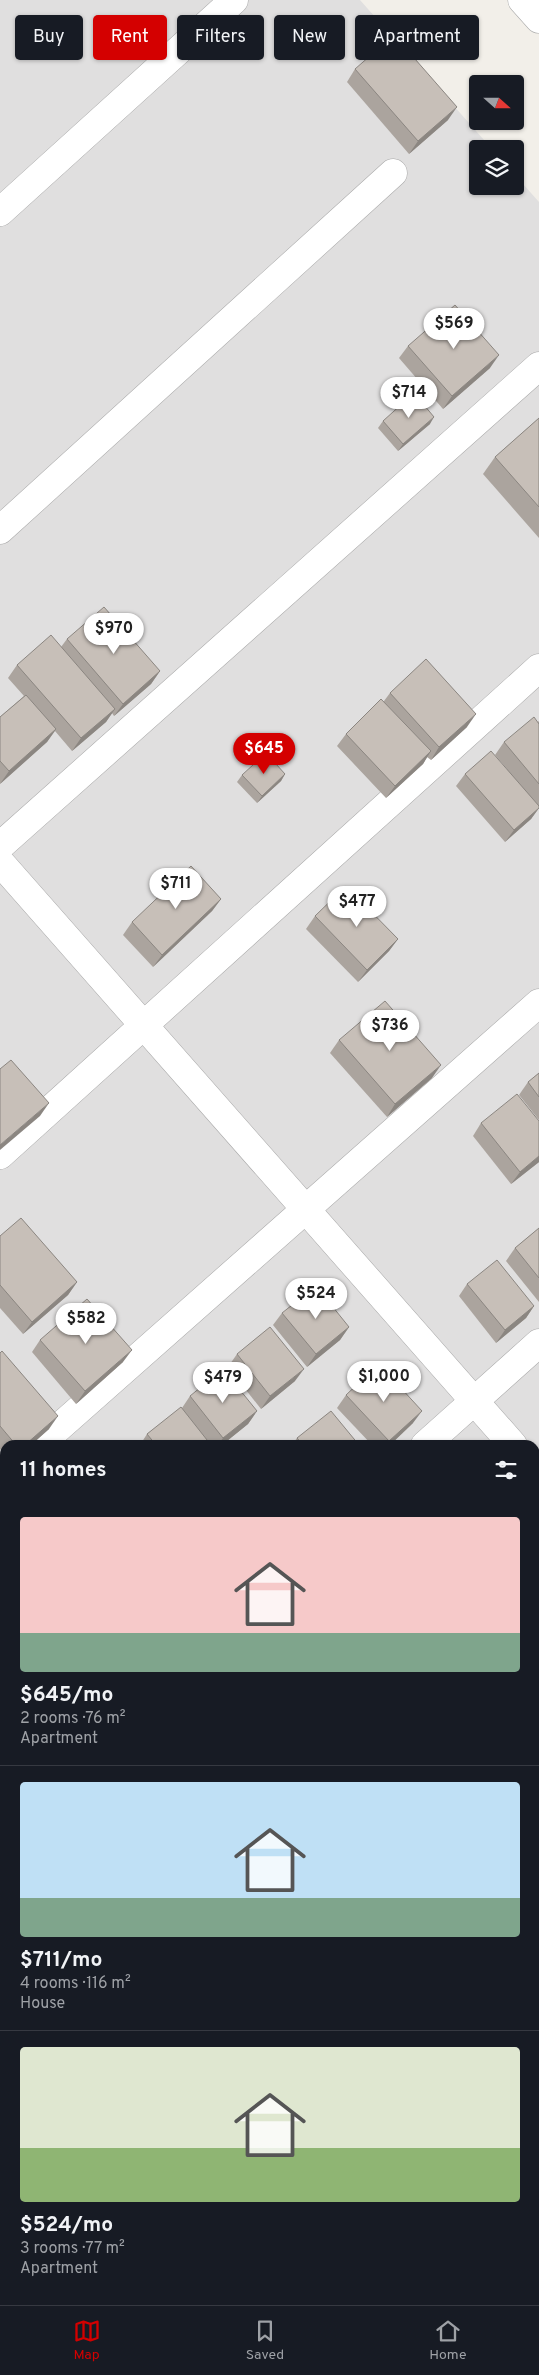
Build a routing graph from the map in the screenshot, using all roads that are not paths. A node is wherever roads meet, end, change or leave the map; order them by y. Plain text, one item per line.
1 (234, 0) edge
2 (522, 0) edge
3 (539, 19) edge
4 (393, 174) dead end
5 (0, 212) edge
6 (539, 366) edge
7 (0, 530) edge
8 (539, 668) edge
9 (0, 846) edge
10 (0, 862) edge
11 (539, 1003) edge
12 (143, 1025) junction
13 (0, 1155) edge
14 (305, 1209) junction
15 (539, 1342) edge
16 (474, 1401) junction
17 (44, 1440) edge
18 (431, 1440) edge
19 (509, 1440) edge

1 - 5 street
2 - 3 street
4 - 7 street
6 - 9 street
8 - 12 street
10 - 12 street
11 - 14 street
12 - 13 street
12 - 14 street
14 - 16 street
14 - 17 street
15 - 16 street
16 - 18 street
16 - 19 street

